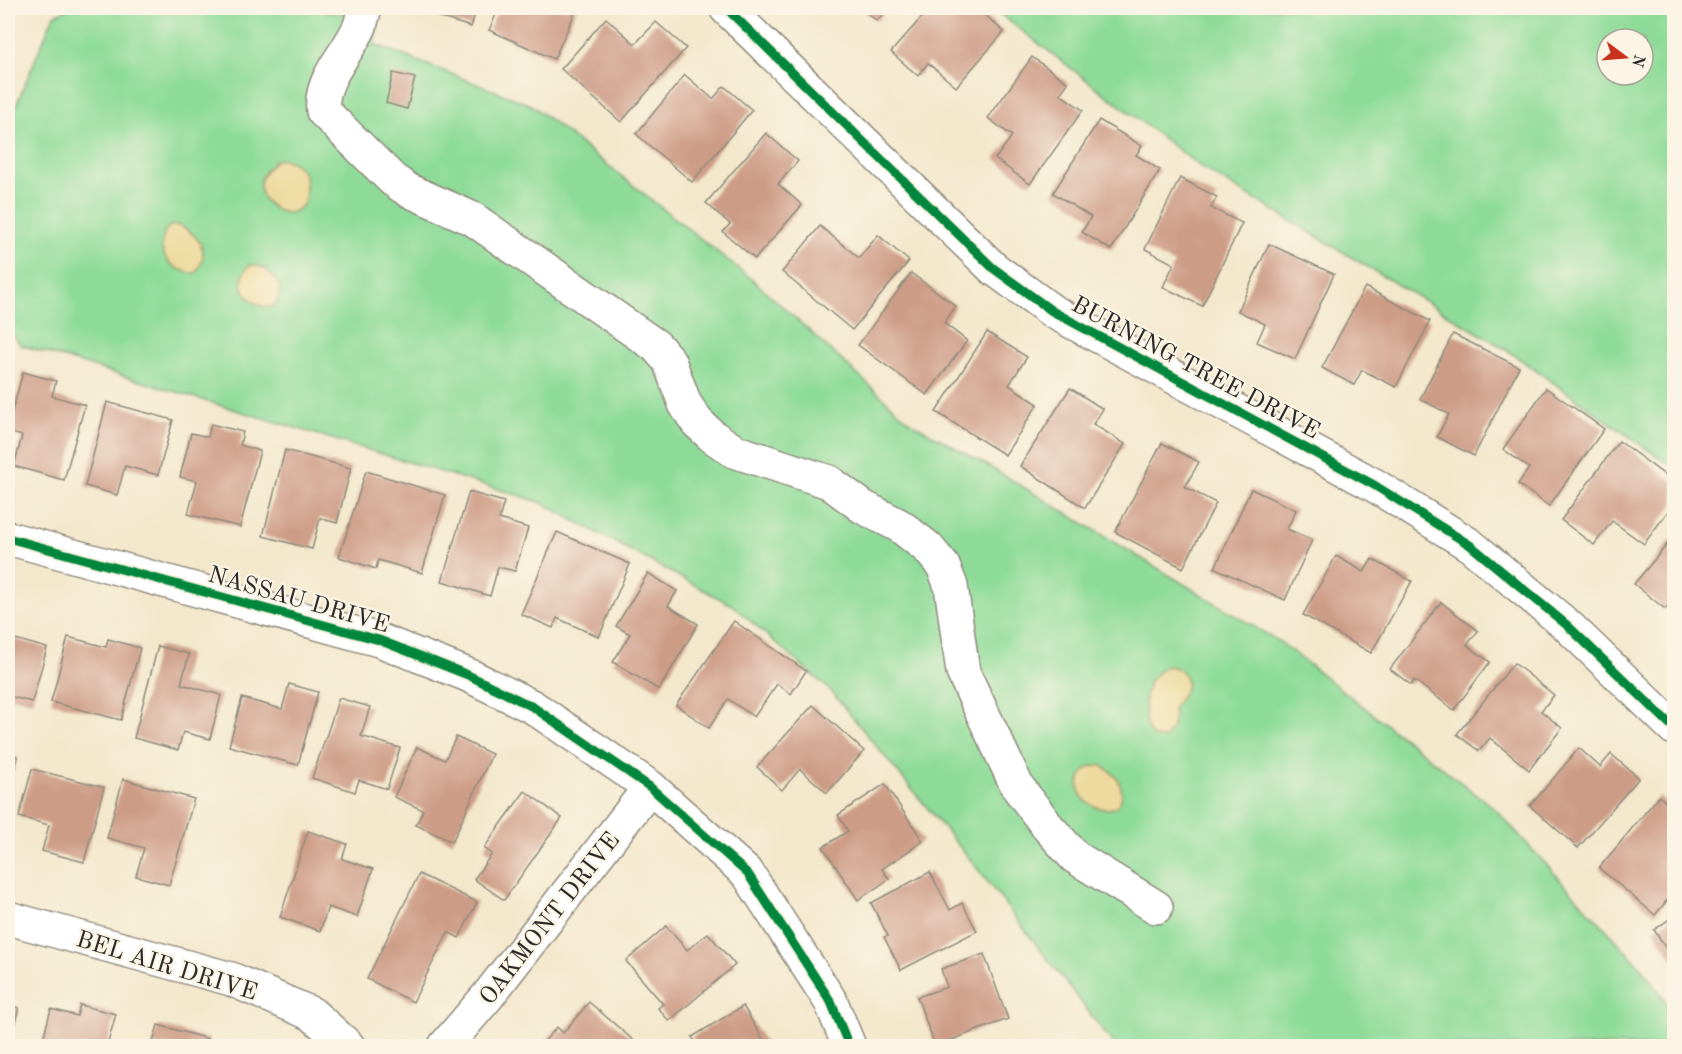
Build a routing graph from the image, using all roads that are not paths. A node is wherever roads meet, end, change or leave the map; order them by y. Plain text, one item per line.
1 (365, 8) edge
2 (726, 8) edge
3 (8, 538) edge
4 (1674, 728) edge
5 (650, 788) junction
6 (1156, 907) dead end
7 (8, 918) edge
8 (348, 1047) edge
9 (446, 1047) edge
10 (849, 1047) edge

1 - 6 street
2 - 4 street, BURNING TREE DRIVE
3 - 5 street, NASSAU DRIVE
5 - 9 street, OAKMONT DRIVE
5 - 10 street, NASSAU DRIVE
7 - 8 street, BEL AIR DRIVE

